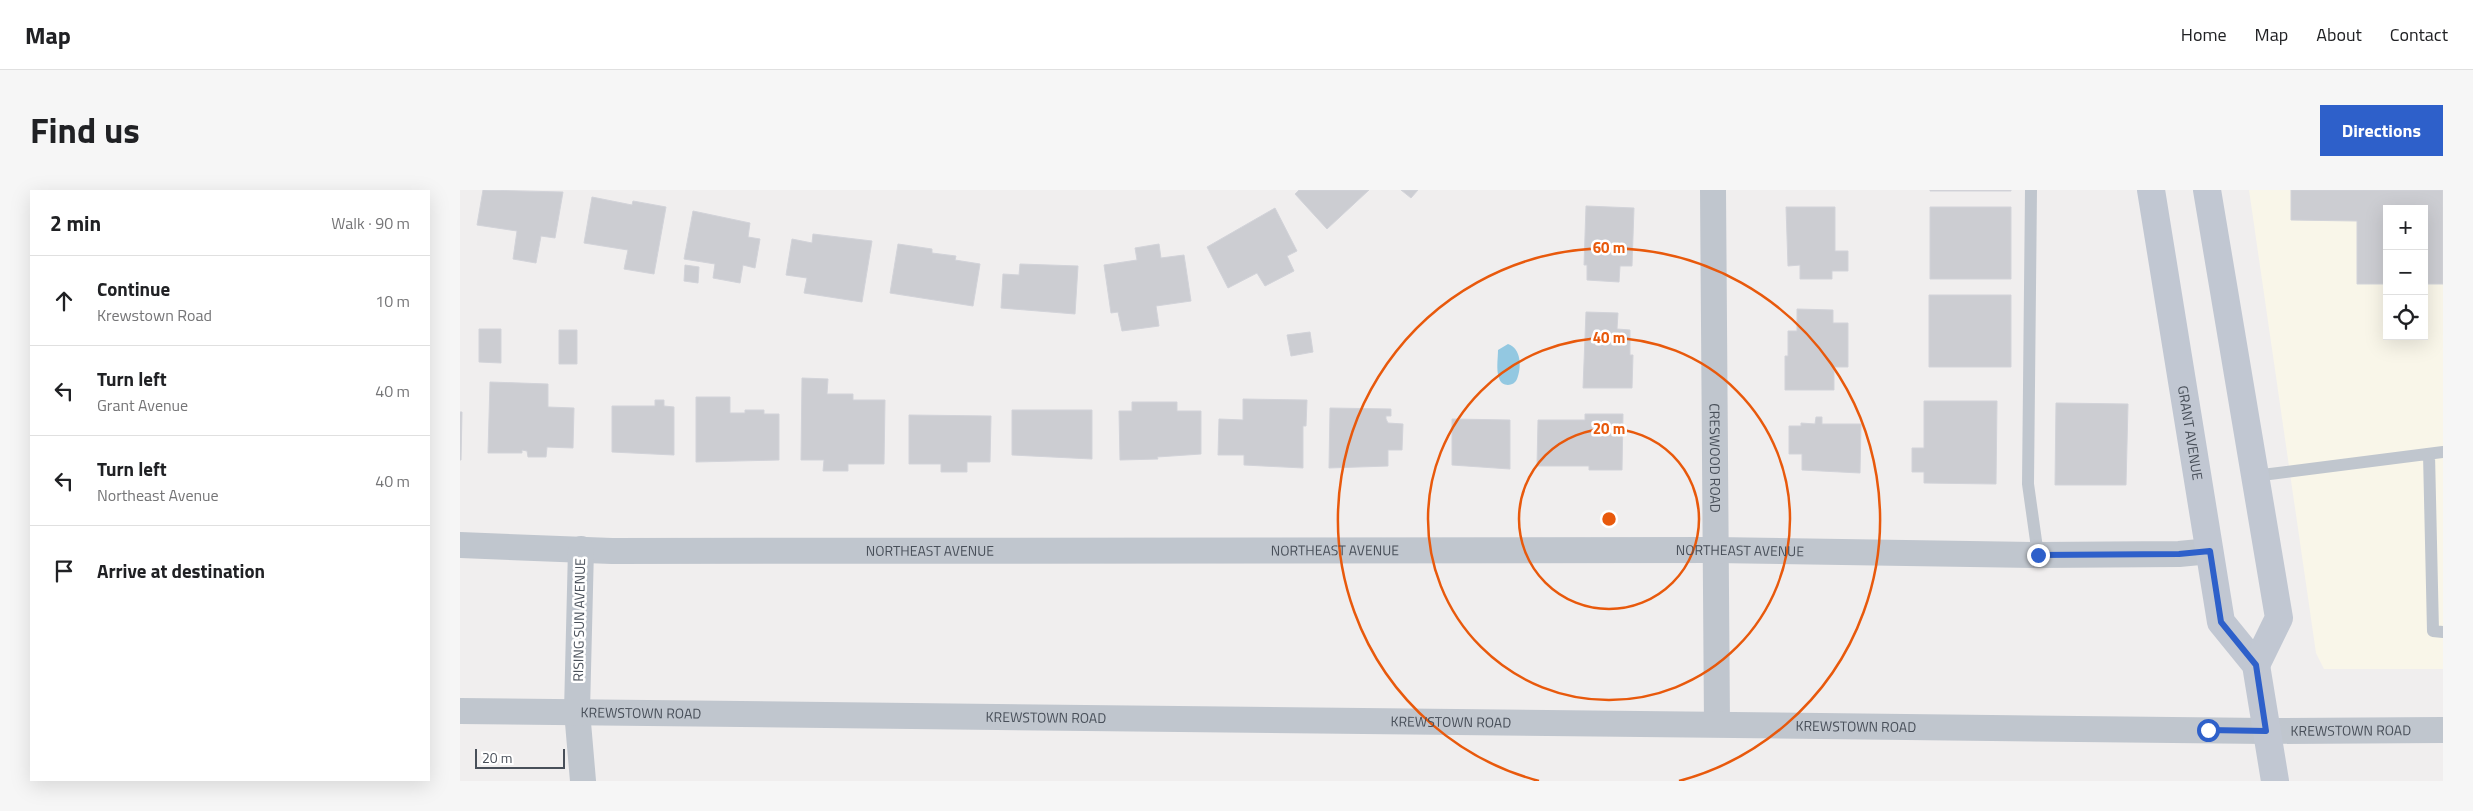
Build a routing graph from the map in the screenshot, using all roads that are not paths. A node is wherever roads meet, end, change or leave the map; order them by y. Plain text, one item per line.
1 (1713, 190) edge
2 (2031, 190) edge
3 (2151, 190) edge
4 (2207, 190) edge
5 (2443, 452) edge
6 (2429, 454) junction
7 (2254, 476) junction
8 (460, 545) edge
9 (581, 549) junction
10 (1714, 550) junction
11 (2210, 551) junction
12 (2038, 555) junction
13 (2443, 632) edge
14 (2256, 665) junction
15 (460, 711) edge
16 (577, 711) junction
17 (1717, 724) junction
18 (2443, 730) edge
19 (2266, 731) junction
20 (583, 781) edge
21 (2274, 781) edge

1 - 10 street, CRESWOOD ROAD
2 - 12 lane
3 - 11 main road, GRANT AVENUE
4 - 7 main road
5 - 6 lane
6 - 7 lane
6 - 13 lane
7 - 14 main road
8 - 9 street, NORTHEAST AVENUE
9 - 10 street, NORTHEAST AVENUE
9 - 16 street, RISING SUN AVENUE
10 - 12 street, NORTHEAST AVENUE
10 - 17 street, CRESWOOD ROAD
11 - 12 street, NORTHEAST AVENUE
11 - 14 main road, GRANT AVENUE
14 - 19 main road
15 - 16 street, KREWSTOWN ROAD
16 - 17 street, KREWSTOWN ROAD
16 - 20 street, RISING SUN AVENUE
17 - 19 street, KREWSTOWN ROAD
18 - 19 street, KREWSTOWN ROAD
19 - 21 main road

